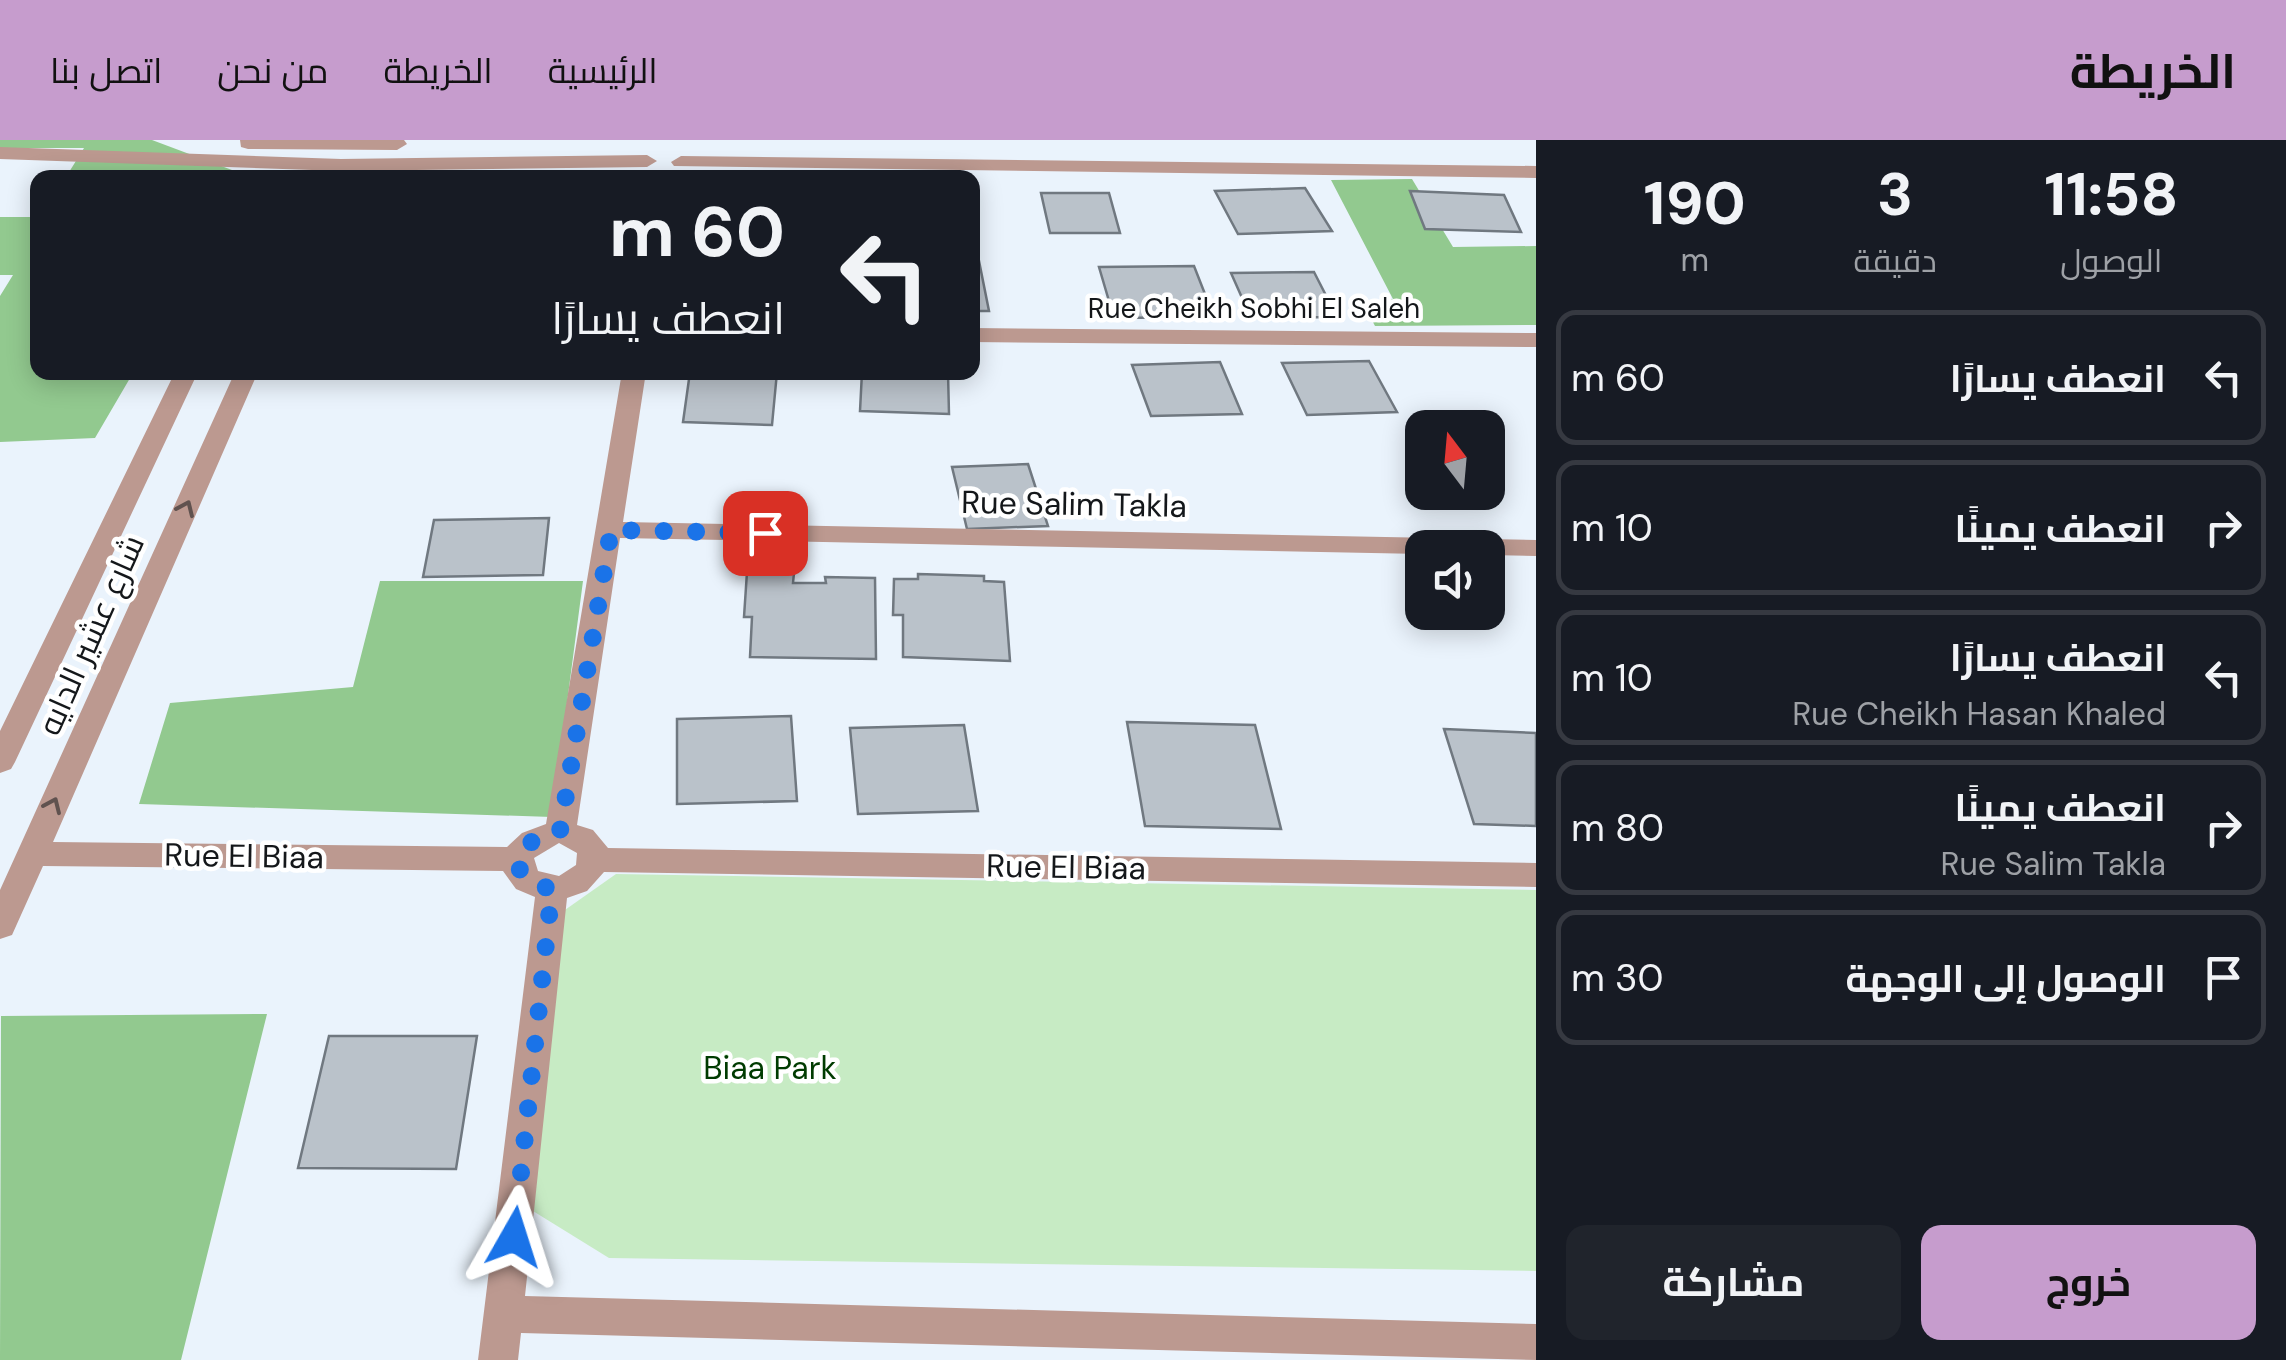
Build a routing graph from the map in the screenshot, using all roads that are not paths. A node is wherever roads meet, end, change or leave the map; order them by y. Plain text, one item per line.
1 (299, 141) edge
2 (352, 141) edge
3 (0, 143) edge
4 (0, 154) edge
5 (679, 156) edge
6 (650, 157) edge
7 (1536, 157) edge
8 (281, 170) edge
9 (284, 170) edge
10 (338, 170) edge
11 (360, 170) edge
12 (1536, 172) edge
13 (980, 336) edge
14 (1536, 340) edge
15 (183, 380) edge
16 (242, 380) edge
17 (633, 380) edge
18 (611, 530) junction
19 (1536, 548) edge
20 (0, 762) edge
21 (560, 831) junction
22 (31, 854) junction
23 (518, 859) junction
24 (596, 860) junction
25 (1536, 874) edge
26 (552, 889) junction
27 (0, 926) edge
28 (506, 1314) junction
29 (1536, 1343) edge
30 (498, 1360) edge

1 - 2 street
1 - 3 street
1 - 9 street
2 - 6 street
2 - 10 street
4 - 8 street
5 - 6 street
5 - 7 street
5 - 12 street
6 - 11 street
13 - 14 street, Rue Cheikh Sobhi El Saleh
15 - 20 street, شارع عشير الدايه
22 -> 16 street, شارع عشير الدايه
17 - 18 street
18 - 19 street, Rue Salim Takla
18 - 21 street
21 - 23 street
21 - 24 street
22 - 23 street, Rue El Biaa
22 - 27 street, شارع عشير الدايه
23 - 26 street
24 - 25 street, Rue El Biaa
24 - 26 street
26 - 28 street
28 - 29 street
28 - 30 street

